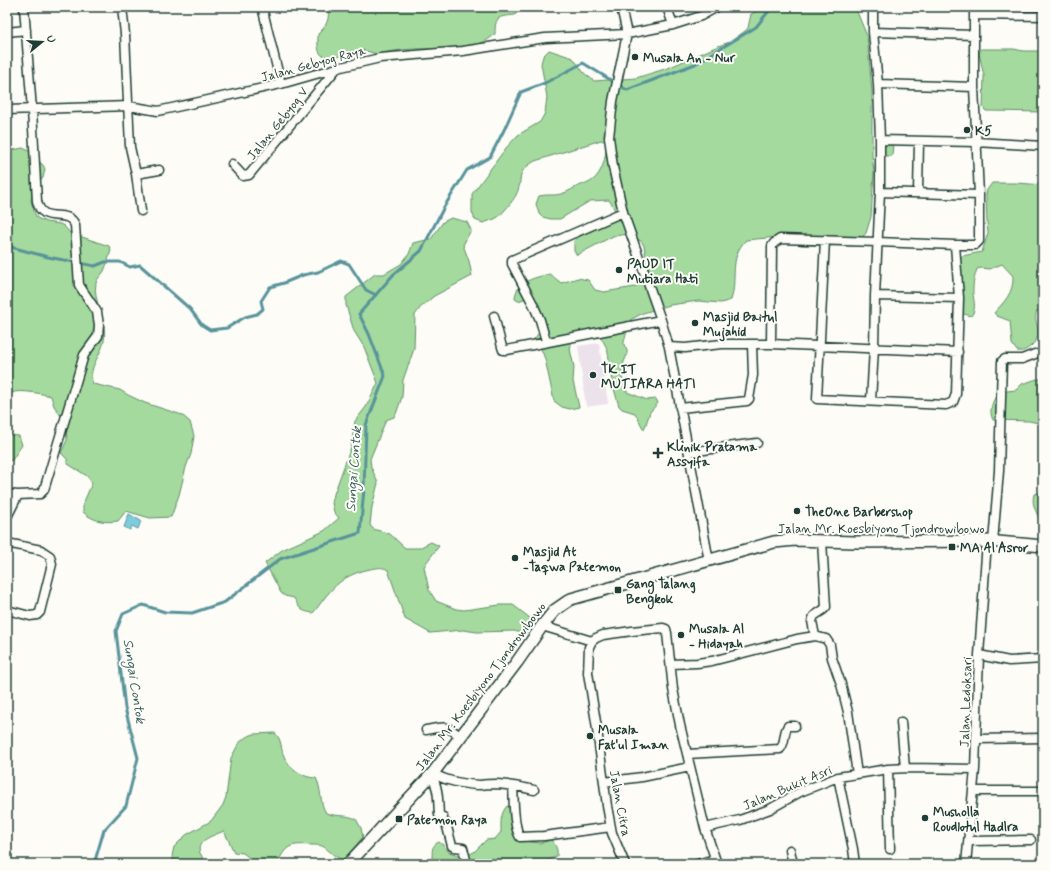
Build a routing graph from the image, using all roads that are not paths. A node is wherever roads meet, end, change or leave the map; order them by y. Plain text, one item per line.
1 (24, 7) edge
2 (122, 7) edge
3 (262, 7) edge
4 (621, 7) edge
5 (667, 7) edge
6 (717, 7) edge
7 (873, 7) edge
8 (974, 11) edge
9 (1043, 16) edge
10 (673, 25) junction
11 (26, 30) junction
12 (7, 32) edge
13 (873, 32) junction
14 (627, 34) junction
15 (974, 35) junction
16 (337, 68) junction
17 (281, 84) junction
18 (878, 84) junction
19 (974, 87) junction
20 (129, 106) junction
21 (7, 110) edge
22 (32, 110) junction
23 (880, 140) junction
24 (919, 141) junction
25 (976, 142) junction
26 (1043, 146) edge
27 (232, 164) dead end
28 (159, 170) dead end
29 (136, 174) junction
30 (880, 192) junction
31 (918, 194) junction
32 (979, 195) junction
33 (141, 211) dead end
34 (623, 212) junction
35 (825, 240) junction
36 (877, 242) junction
37 (955, 245) junction
38 (875, 296) junction
39 (959, 298) junction
40 (494, 316) dead end
41 (661, 320) junction
42 (546, 341) junction
43 (752, 344) junction
44 (771, 344) junction
45 (820, 346) junction
46 (669, 347) junction
47 (874, 348) junction
48 (958, 352) junction
49 (1035, 354) dead end
50 (871, 401) junction
51 (680, 408) junction
52 (757, 443) dead end
53 (689, 452) junction
54 (7, 494) edge
55 (18, 495) junction
56 (7, 518) edge
57 (822, 541) junction
58 (990, 542) junction
59 (7, 543) edge
60 (1043, 546) edge
61 (710, 560) junction
62 (7, 610) edge
63 (542, 626) junction
64 (815, 636) junction
65 (592, 641) junction
66 (979, 655) junction
67 (1043, 659) edge
68 (671, 664) junction
69 (901, 722) dead end
70 (795, 726) dead end
71 (426, 730) dead end
72 (460, 737) junction
73 (1043, 738) edge
74 (977, 739) junction
75 (687, 754) junction
76 (690, 767) junction
77 (904, 768) junction
78 (888, 769) junction
79 (975, 769) junction
80 (432, 774) junction
81 (857, 774) junction
82 (838, 777) junction
83 (604, 782) junction
84 (514, 786) junction
85 (534, 790) dead end
86 (973, 791) junction
87 (1043, 791) edge
88 (611, 827) junction
89 (705, 828) junction
90 (1031, 840) dead end
91 (969, 841) junction
92 (890, 849) dead end
93 (790, 850) dead end
94 (716, 861) edge
95 (348, 864) edge
96 (467, 864) edge
97 (625, 864) edge
98 (698, 864) edge
99 (793, 864) edge
100 (855, 864) edge
101 (966, 864) edge

1 - 11 street
2 - 20 street
3 - 17 street
4 - 14 street
5 - 10 street
6 - 10 street, Jalan Gebyog Raya
7 - 13 street
8 - 9 street
8 - 15 street
10 - 14 street, Jalan Gebyog Raya
11 - 12 street
11 - 22 street
13 - 15 street
13 - 18 street
14 - 16 street, Jalan Gebyog Raya
14 - 34 street
15 - 19 street
16 - 17 street, Jalan Gebyog Raya
16 - 27 street, Jalan Gebyog V
17 - 20 street, Jalan Gebyog Raya
18 - 19 street
18 - 23 street
19 - 25 street
20 - 22 street, Jalan Gebyog Raya
20 - 29 street
21 - 22 street, Jalan Gebyog Raya
22 - 55 street
23 - 24 street
23 - 30 street
24 - 25 street
24 - 31 street
25 - 26 street
25 - 32 street
28 - 29 street
29 - 33 street
30 - 31 street
30 - 36 street
31 - 32 street
32 - 37 street
34 - 41 street
34 - 42 street
35 - 36 street
35 - 44 street
35 - 45 street
36 - 37 street
36 - 38 street
37 - 39 street
38 - 39 street
38 - 47 street
39 - 48 street
40 - 42 street
41 - 42 street
41 - 46 street
43 - 44 street
43 - 46 street
43 - 51 street
44 - 45 street
45 - 47 street
45 - 50 street
46 - 51 street
47 - 48 street
47 - 50 street
48 - 50 street
49 - 58 street, Jalan Ledoksari
51 - 53 street
52 - 53 street
53 - 61 street
54 - 55 street
55 - 56 street
57 - 58 main road, Jalan Mr. Koesbiyono Tjondrowibowo
57 - 61 main road, Jalan Mr. Koesbiyono Tjondrowibowo
57 - 64 street
58 - 60 main road, Jalan Mr. Koesbiyono Tjondrowibowo
58 - 66 street, Jalan Ledoksari
59 - 62 street
61 - 63 main road, Jalan Mr. Koesbiyono Tjondrowibowo
63 - 65 street
63 - 72 main road, Jalan Mr. Koesbiyono Tjondrowibowo
64 - 68 street
64 - 81 street
65 - 68 street
65 - 83 street, Jalan Citra
66 - 67 street
66 - 74 street, Jalan Ledoksari
68 - 75 street
69 - 77 street
70 - 75 street
71 - 72 street
72 - 80 main road, Jalan Mr. Koesbiyono Tjondrowibowo
73 - 74 street
74 - 79 street, Jalan Ledoksari
75 - 76 street
76 - 83 street
76 - 89 street
77 - 78 street, Jalan Bukit Asri
77 - 79 street, Jalan Bukit Asri
78 - 81 street, Jalan Bukit Asri
78 - 92 street
79 - 86 street, Jalan Ledoksari
80 - 84 street
80 - 95 main road, Jalan Mr. Koesbiyono Tjondrowibowo
80 - 96 street
81 - 82 street, Jalan Bukit Asri
82 - 89 street, Jalan Bukit Asri
82 - 100 street
83 - 88 street, Jalan Citra
84 - 85 street
84 - 88 street
86 - 87 street
86 - 91 street, Jalan Ledoksari
88 - 97 street, Jalan Citra
89 - 94 street
90 - 91 street
91 - 101 street, Jalan Ledoksari
93 - 99 street
94 - 98 street

